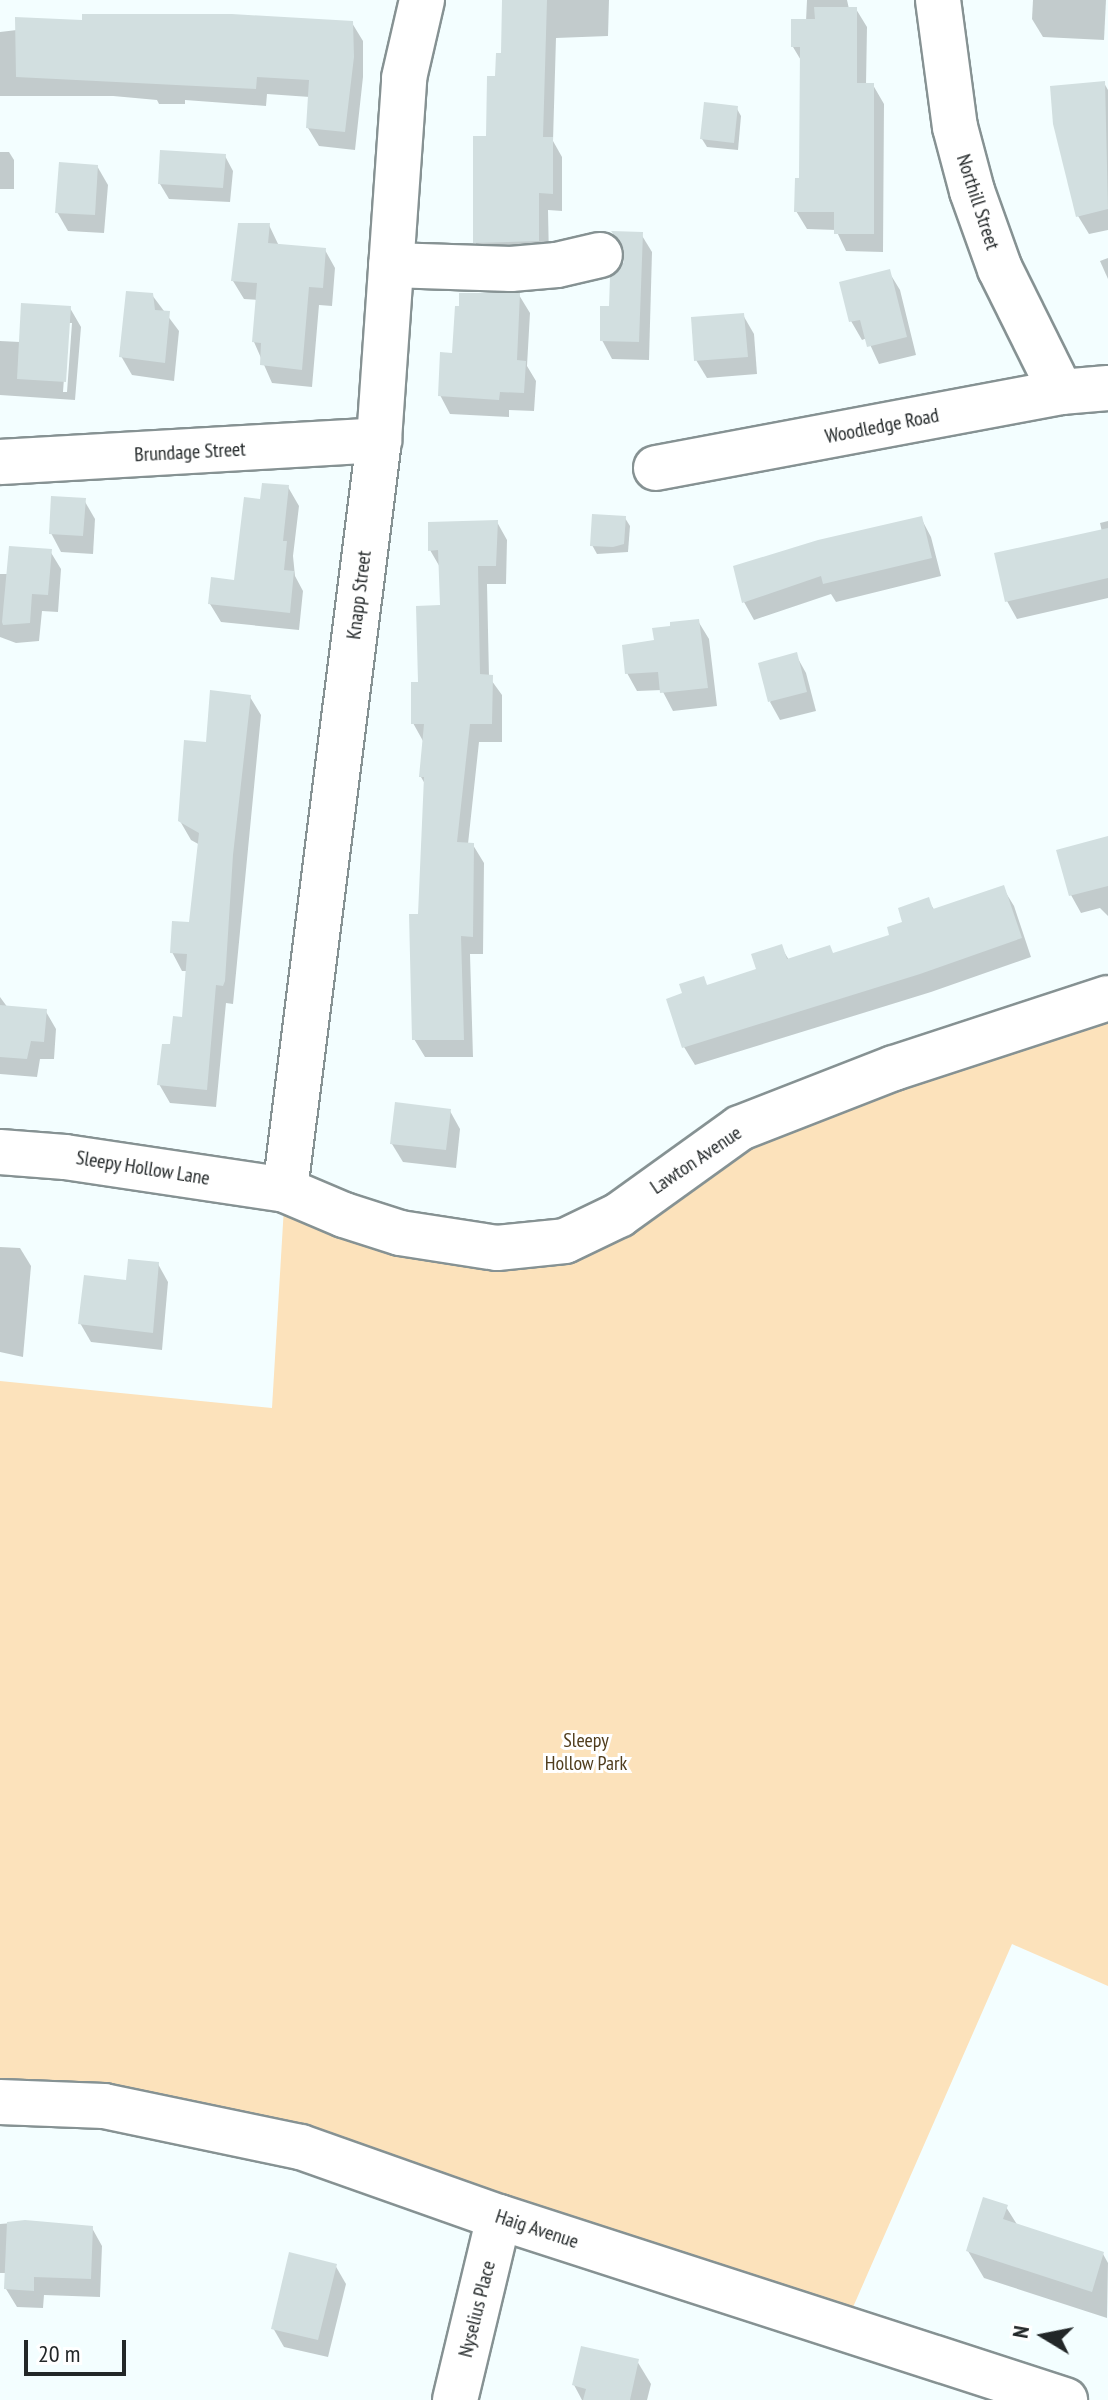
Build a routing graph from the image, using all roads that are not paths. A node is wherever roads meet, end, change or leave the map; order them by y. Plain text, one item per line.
1 (422, 0) edge
2 (938, 0) edge
3 (600, 255) dead end
4 (391, 265) junction
5 (1108, 388) edge
6 (1061, 392) junction
7 (379, 440) junction
8 (0, 462) edge
9 (656, 468) dead end
10 (1108, 998) edge
11 (0, 1152) edge
12 (285, 1190) junction
13 (0, 2102) edge
14 (499, 2217) junction
15 (455, 2400) edge
16 (1065, 2400) edge

1 - 4 street, Knapp Street
2 - 6 street, Northill Street
3 - 4 street
4 - 7 street, Knapp Street
5 - 6 street, Woodledge Road
6 - 9 street, Woodledge Road
7 - 8 street, Brundage Street
7 - 12 street, Knapp Street
10 - 12 street, Lawton Avenue
11 - 12 street, Sleepy Hollow Lane
13 - 14 street, Haig Avenue
14 - 15 street, Nyselius Place
14 - 16 street, Haig Avenue

